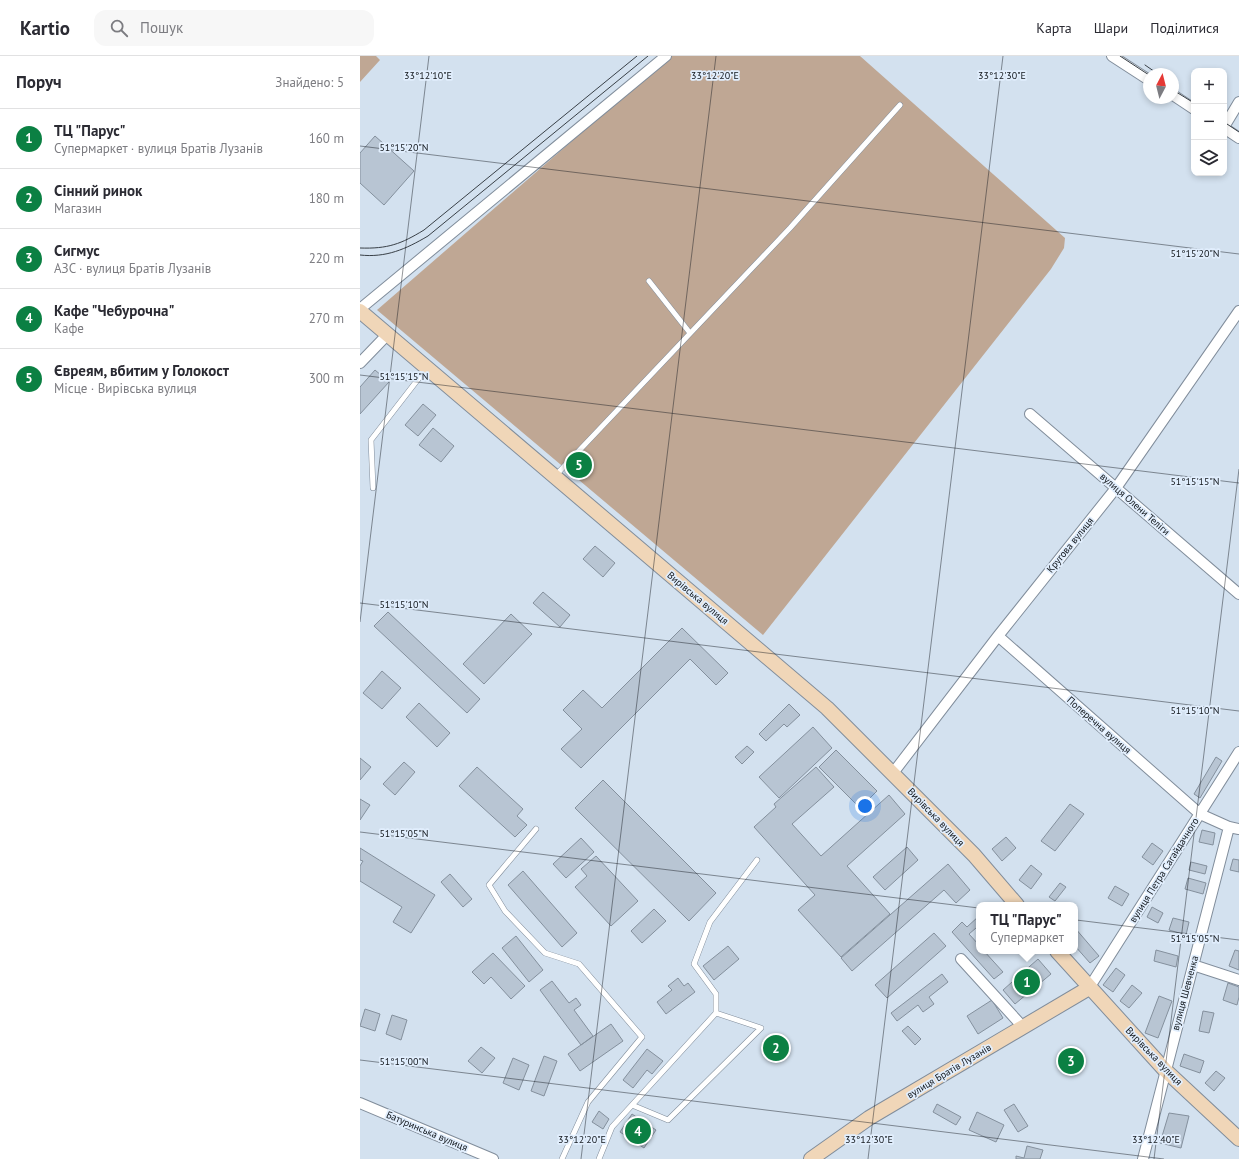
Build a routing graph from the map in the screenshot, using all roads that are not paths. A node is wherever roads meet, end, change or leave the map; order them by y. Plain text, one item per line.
1 (666, 56) edge
2 (1112, 56) edge
3 (1127, 60) edge
4 (1143, 75) edge
5 (1179, 99) edge
6 (1239, 102) edge
7 (900, 105) dead end
8 (1191, 107) edge
9 (1227, 123) edge
10 (1227, 130) edge
11 (1239, 138) edge
12 (649, 281) dead end
13 (360, 310) edge
14 (1239, 311) edge
15 (690, 333) junction
16 (387, 335) junction
17 (360, 363) edge
18 (426, 368) junction
19 (1030, 414) dead end
20 (554, 477) junction
21 (373, 488) dead end
22 (1116, 488) junction
23 (1239, 594) edge
24 (998, 636) junction
25 (1239, 752) edge
26 (893, 773) junction
27 (1200, 814) junction
28 (1234, 828) edge
29 (536, 829) dead end
30 (757, 860) dead end
31 (1014, 902) edge
32 (1060, 954) edge
33 (961, 959) dead end
34 (1193, 965) junction
35 (1239, 980) edge
36 (1089, 988) junction
37 (716, 1013) junction
38 (1023, 1026) junction
39 (1165, 1070) junction
40 (360, 1103) edge
41 (632, 1105) junction
42 (1239, 1139) edge
43 (493, 1159) edge
44 (562, 1159) edge
45 (599, 1159) edge
46 (811, 1159) edge
47 (1143, 1159) edge

1 - 13 street
2 - 3 street
3 - 4 street
5 - 8 street
6 - 9 street
7 - 15 lane
10 - 11 street
12 - 15 lane
13 - 16 main road, Вирівська вулиця
14 - 22 street, Кругова вулиця
15 - 20 lane
16 - 17 street
16 - 18 main road, Вирівська вулиця
18 - 20 main road, Вирівська вулиця
18 - 21 lane
19 - 22 street, вулиця Олени Теліги
20 - 26 main road, Вирівська вулиця
22 - 23 street, вулиця Олени Теліги
22 - 24 street, Кругова вулиця
24 - 26 street, Кругова вулиця
24 - 27 street, Поперечна вулиця
25 - 27 street, вулиця Петра Сагайдачного
26 - 31 main road, Вирівська вулиця
27 - 28 street, Поперечна вулиця
27 - 36 street, вулиця Петра Сагайдачного
28 - 34 street, вулиця Шевченка
29 - 44 lane
30 - 37 lane
32 - 36 main road, Вирівська вулиця
33 - 38 street
34 - 35 street
34 - 39 street, вулиця Шевченка
36 - 38 main road, вулиця Братів Лузанів
36 - 39 main road, Вирівська вулиця
37 - 41 lane
37 - 41 lane
38 - 46 main road, вулиця Братів Лузанів
39 - 42 main road, Вирівська вулиця
39 - 47 street, вулиця Шевченка
40 - 43 street, Батуринська вулиця
41 - 45 lane

